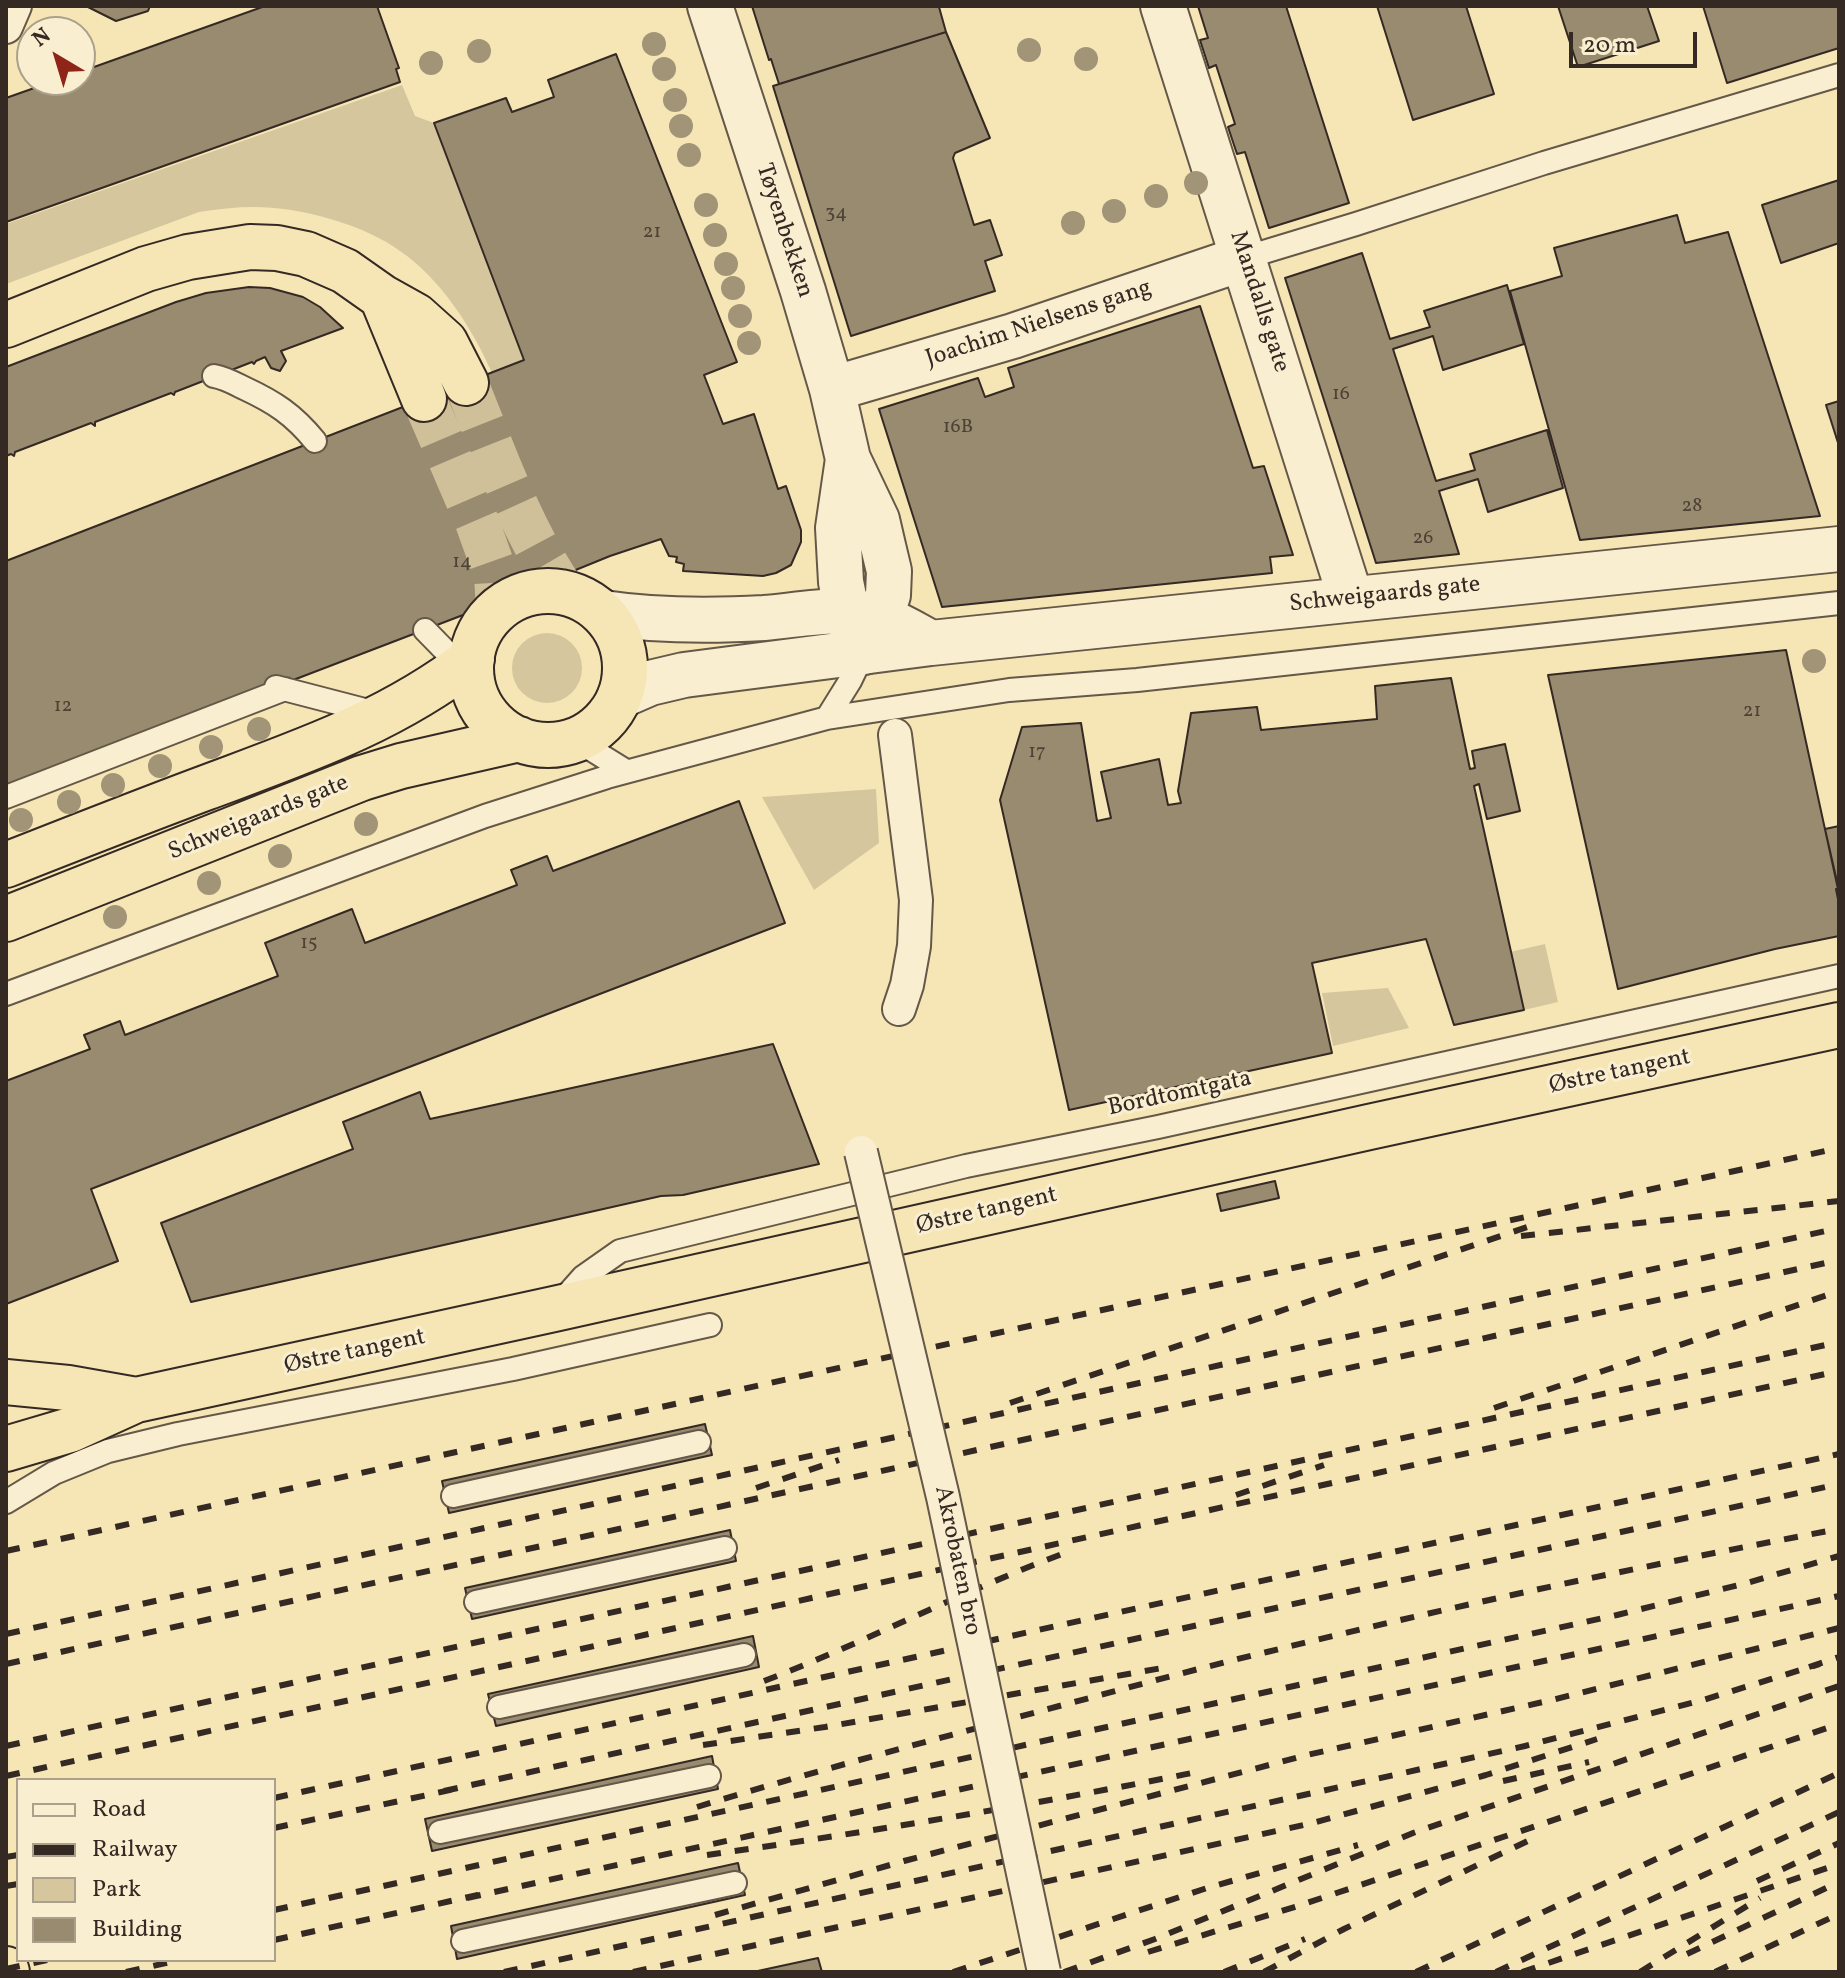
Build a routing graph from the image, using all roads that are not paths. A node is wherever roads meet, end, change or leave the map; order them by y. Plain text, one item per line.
1 (15, 6) edge
2 (710, 6) edge
3 (1163, 6) edge
4 (6, 27) edge
5 (1839, 75) edge
6 (1244, 258) junction
7 (382, 297) junction
8 (6, 325) edge
9 (214, 376) dead end
10 (466, 383) tunnel mouth
11 (832, 389) junction
12 (424, 399) tunnel mouth
13 (315, 441) dead end
14 (1839, 549) edge
15 (1351, 599) junction
16 (1839, 603) edge
17 (603, 613) junction
18 (863, 627) junction
19 (425, 630) dead end
20 (468, 668) junction
21 (620, 696) junction
22 (385, 715) junction
23 (827, 718) junction
24 (895, 735) dead end
25 (519, 739) junction
26 (576, 740) junction
27 (626, 771) junction
28 (6, 797) edge
29 (6, 865) edge
30 (6, 919) edge
31 (1839, 976) edge
32 (6, 994) edge
33 (899, 1009) dead end
34 (1839, 1025) edge
35 (862, 1142) dead end
36 (554, 1309) junction
37 (710, 1325) dead end
38 (6, 1382) edge
39 (136, 1400) junction
40 (699, 1442) dead end
41 (6, 1449) edge
42 (453, 1496) dead end
43 (6, 1502) edge
44 (725, 1548) dead end
45 (476, 1602) dead end
46 (744, 1655) dead end
47 (499, 1707) dead end
48 (709, 1776) dead end
49 (440, 1832) dead end
50 (735, 1883) dead end
51 (463, 1941) dead end
52 (1044, 1972) edge

1 - 4 street
2 - 11 street, Tøyenbekken
3 - 6 street, Mandalls gate
5 - 6 lane
6 - 11 street, Joachim Nielsens gang
6 - 15 street, Mandalls gate
7 - 8 highway
7 - 10 highway
7 - 12 highway
9 - 13 lane
11 - 18 street, Tøyenbekken
14 - 15 street, Schweigaards gate
15 - 18 street, Schweigaards gate
16 - 23 lane
17 - 18 street, Schweigaards gate
17 - 20 highway
17 - 21 highway
18 - 21 street, Schweigaards gate
18 - 23 lane
19 - 20 lane
20 - 22 highway, Schweigaards gate
20 - 25 highway
21 - 26 highway
22 - 28 lane
22 - 29 highway, Schweigaards gate
23 - 27 lane
24 - 33 street
25 - 26 highway
25 - 30 highway, Schweigaards gate
26 - 27 lane
27 - 32 lane
31 - 36 lane, Bordtomtgata
34 - 36 highway, Østre tangent
35 - 52 street, Akrobaten bro, bridge
36 - 39 highway, Østre tangent
37 - 43 lane
38 - 39 highway, Østre tangent
39 - 41 highway, Østre tangent
40 - 42 lane
44 - 45 lane
46 - 47 lane
48 - 49 lane
50 - 51 lane

